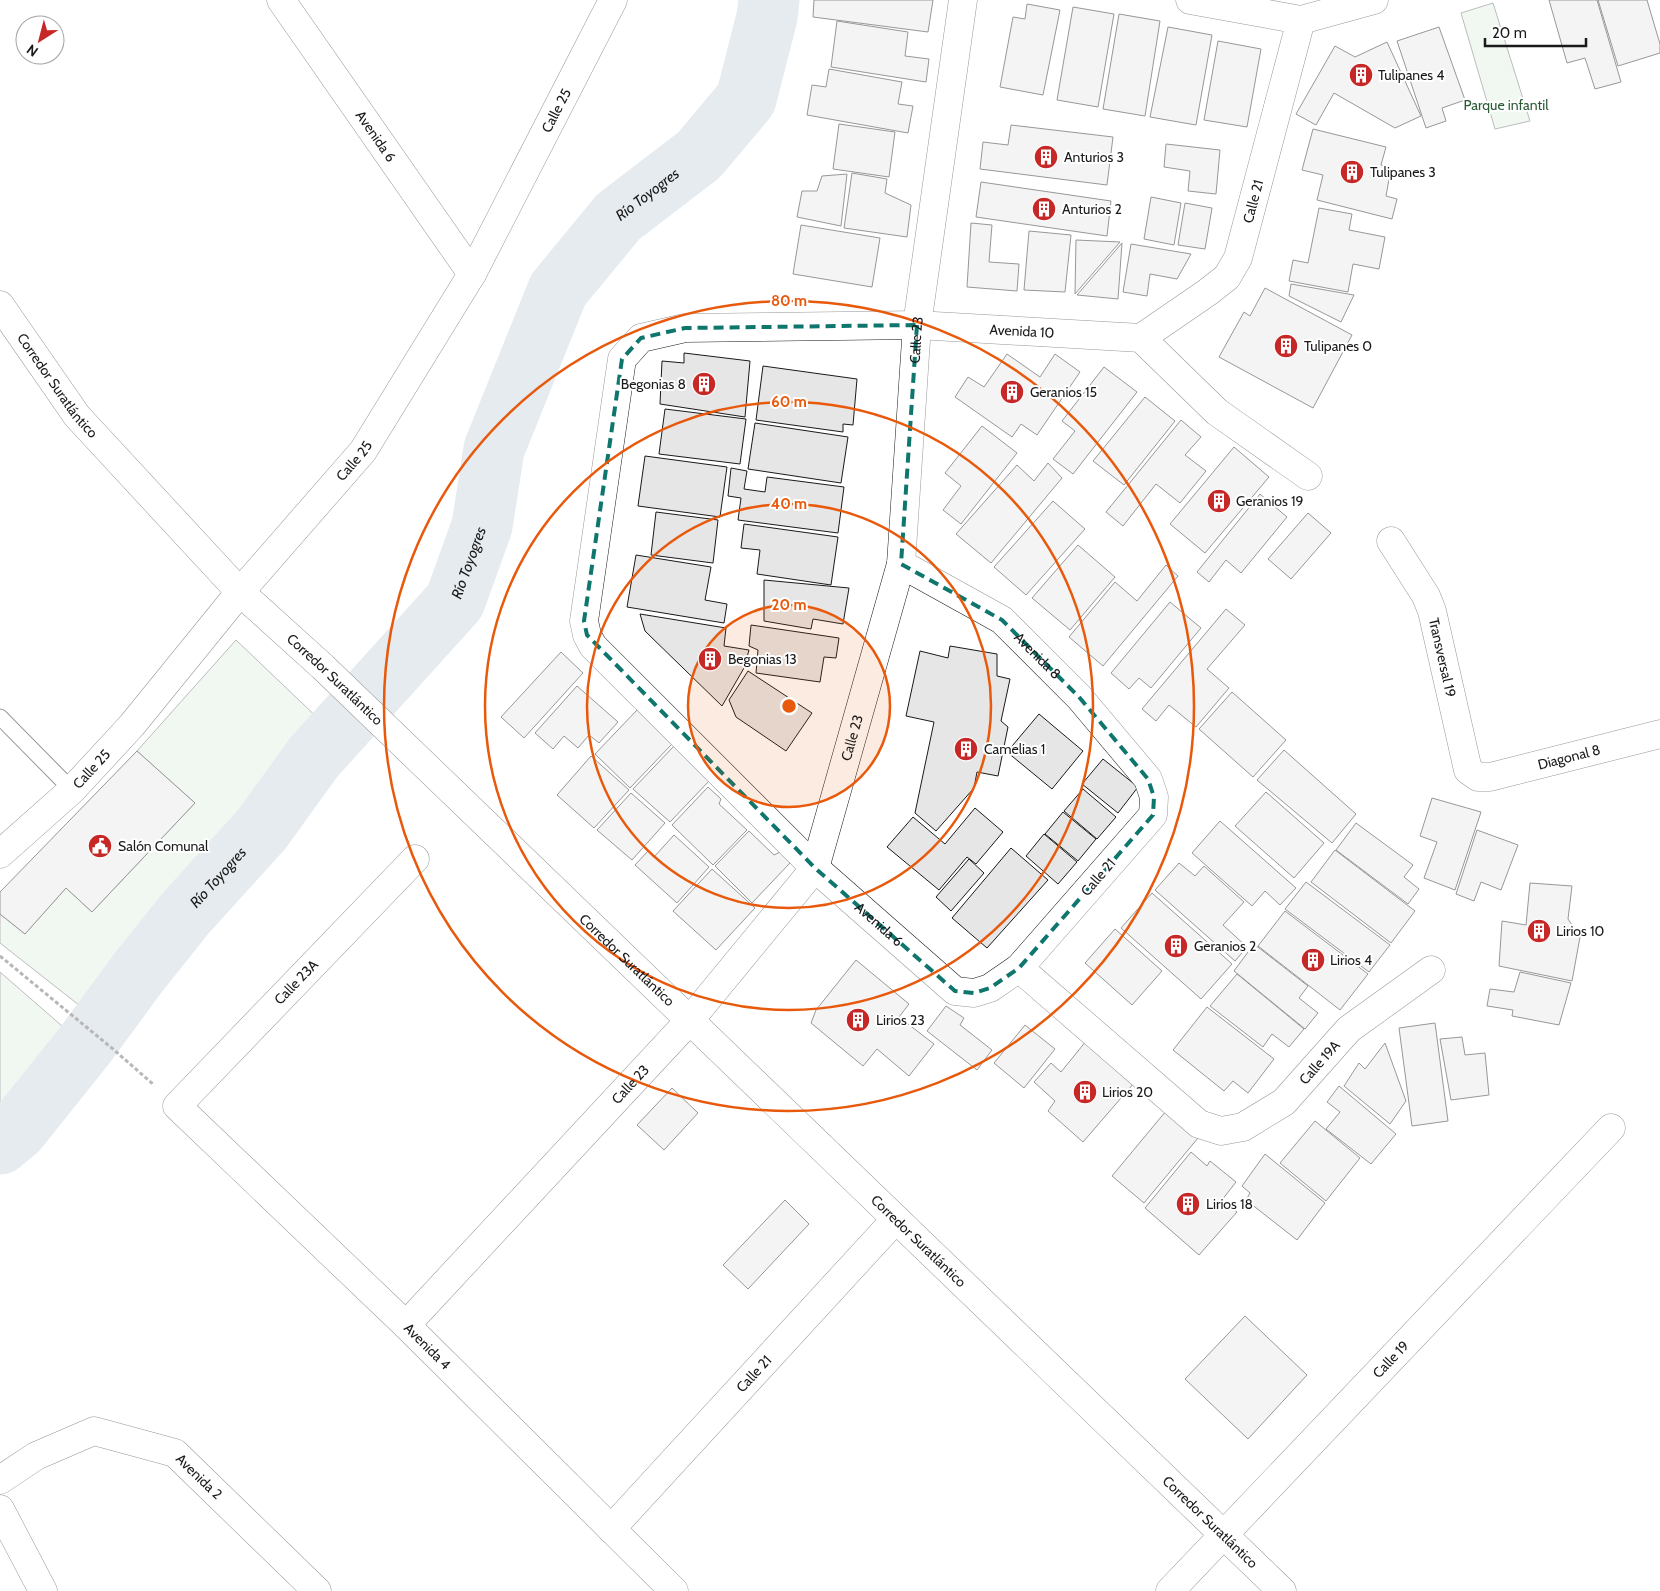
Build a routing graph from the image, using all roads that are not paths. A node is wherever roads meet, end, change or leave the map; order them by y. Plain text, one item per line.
1 (281, 0) edge
2 (613, 0) edge
3 (963, 0) edge
4 (1190, 0) edge
5 (1374, 0) edge
6 (1301, 20) junction
7 (472, 274) junction
8 (0, 305) edge
9 (917, 325) junction
10 (1141, 338) junction
11 (1308, 476) dead end
12 (1391, 541) dead end
13 (902, 564) junction
14 (240, 592) junction
15 (587, 635) joint
16 (0, 717) edge
17 (1660, 734) edge
18 (1478, 777) joint
19 (1148, 779) joint
20 (72, 790) junction
21 (0, 854) edge
22 (415, 859) dead end
23 (815, 868) junction
24 (1019, 968) junction
25 (1431, 970) dead end
26 (690, 1020) junction
27 (177, 1106) joint
28 (1611, 1128) dead end
29 (896, 1219) junction
30 (406, 1325) junction
31 (0, 1480) edge
32 (0, 1509) edge
33 (611, 1528) junction
34 (1224, 1535) junction
35 (42, 1591) edge
36 (317, 1591) edge
37 (674, 1591) edge
38 (1170, 1591) edge
39 (1282, 1591) edge

1 - 7 street, Avenida 6
2 - 7 street, Calle 25
3 - 9 street, Calle 23
4 - 6 street
5 - 6 street
6 - 10 street, Calle 21
7 - 14 street, Calle 25
8 - 14 street, Corredor Suratlántico
9 - 10 street, Avenida 10
9 - 13 street, Calle 23
9 - 15 street, Avenida 10
10 - 11 street
12 - 18 street, Transversal 19
13 - 19 street, Avenida 8
13 - 23 street, Calle 23
14 - 20 street, Calle 25
14 - 26 street, Corredor Suratlántico
15 - 23 street, Avenida 6
16 - 20 lane
17 - 18 street, Diagonal 8
19 - 24 street, Calle 21
20 - 21 street, Calle 25
22 - 27 street, Calle 23A
23 - 24 street, Avenida 6
23 - 26 street, Calle 23
24 - 25 street, Calle 19A
26 - 29 street, Corredor Suratlántico
26 - 30 street, Calle 23
27 - 30 street, Avenida 4
28 - 34 street, Calle 19
29 - 33 street, Calle 21
29 - 34 street, Corredor Suratlántico
30 - 33 street, Avenida 4
31 - 36 street, Avenida 2
32 - 35 street
33 - 37 street, Avenida 4
34 - 38 street, Calle 19
34 - 39 street, Corredor Suratlántico

